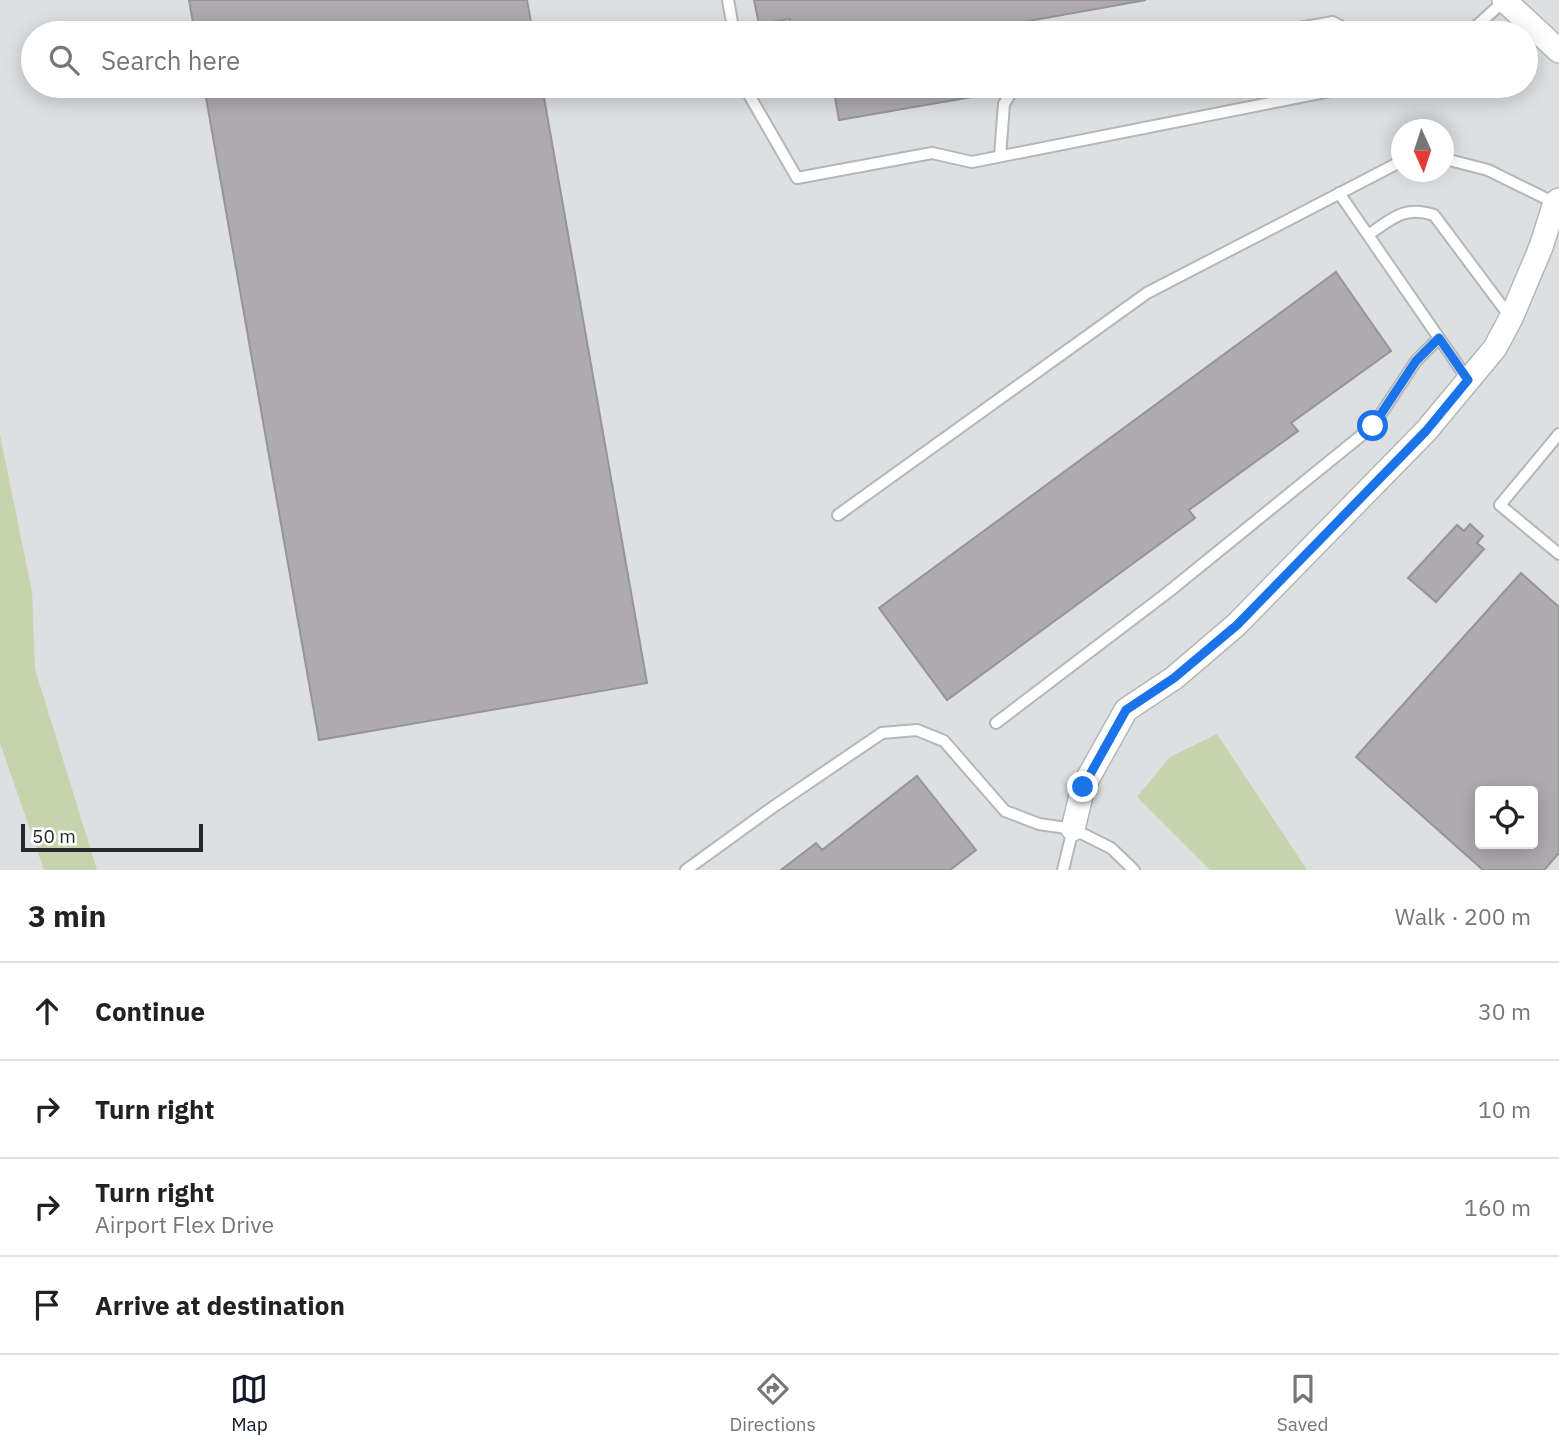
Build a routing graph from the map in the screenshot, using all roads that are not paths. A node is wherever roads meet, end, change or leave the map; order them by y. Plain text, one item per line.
1 (728, 0) edge
2 (1505, 0) edge
3 (732, 21) edge
4 (1482, 21) edge
5 (1527, 21) edge
6 (1538, 31) edge
7 (1559, 51) edge
8 (751, 98) edge
9 (1008, 98) edge
10 (1295, 98) edge
11 (1000, 156) junction
12 (1454, 161) edge
13 (1391, 167) edge
14 (1339, 193) junction
15 (1557, 201) edge
16 (1368, 235) junction
17 (1511, 318) junction
18 (1439, 338) junction
19 (1468, 380) junction
20 (1559, 434) edge
21 (838, 515) dead end
22 (1559, 554) edge
23 (996, 723) dead end
24 (1073, 830) junction
25 (686, 870) edge
26 (1063, 870) edge
27 (1134, 870) edge

1 - 3 lane
2 - 4 lane
2 - 5 street
6 - 7 street
8 - 11 lane
9 - 11 lane
10 - 11 lane
12 - 15 lane
13 - 14 lane
14 - 16 lane
14 - 21 lane
15 - 17 street
16 - 17 lane
16 - 18 lane
17 - 19 street
18 - 19 lane
18 - 23 lane
19 - 24 street
20 - 22 lane
24 - 25 lane
24 - 26 lane
24 - 27 lane

